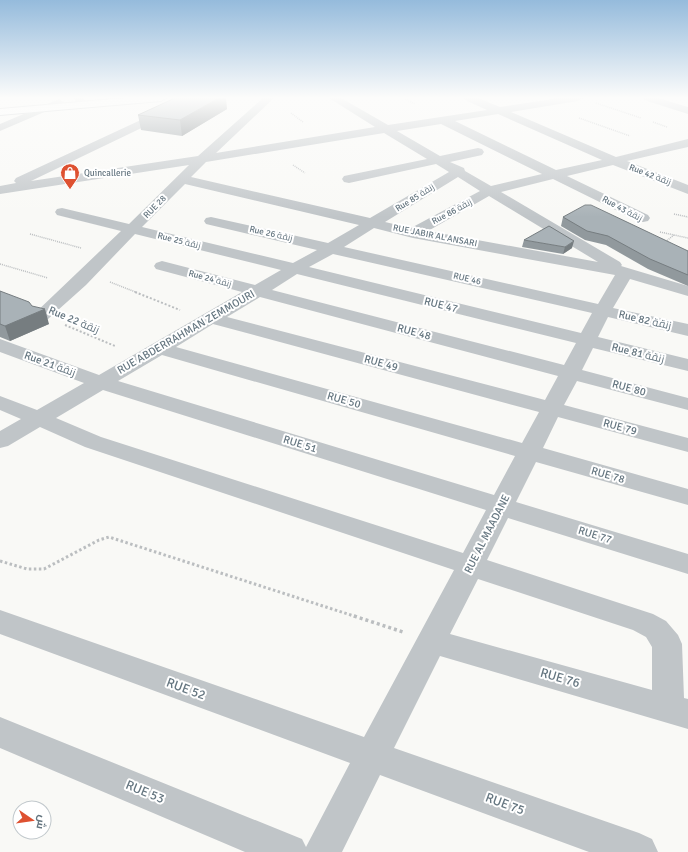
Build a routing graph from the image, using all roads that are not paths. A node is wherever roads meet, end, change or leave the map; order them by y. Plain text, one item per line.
1 (111, 138) edge
2 (226, 138) edge
3 (339, 138) edge
4 (400, 138) edge
5 (481, 138) edge
6 (561, 138) edge
7 (688, 142) edge
8 (478, 152) dead end
9 (202, 160) junction
10 (439, 160) junction
11 (613, 160) junction
12 (459, 171) junction
13 (555, 175) junction
14 (182, 179) junction
15 (349, 179) dead end
16 (0, 190) edge
17 (491, 190) junction
18 (688, 190) edge
19 (62, 212) dead end
20 (643, 218) road end
21 (211, 221) dead end
22 (372, 224) junction
23 (133, 230) junction
24 (412, 233) junction
25 (332, 248) junction
26 (162, 266) dead end
27 (295, 269) junction
28 (625, 272) junction
29 (257, 291) junction
30 (688, 291) edge
31 (603, 310) junction
32 (42, 315) edge
33 (211, 318) junction
34 (688, 330) edge
35 (587, 341) junction
36 (0, 345) edge
37 (151, 353) junction
38 (688, 365) edge
39 (570, 373) junction
40 (100, 382) junction
41 (0, 402) edge
42 (688, 404) edge
43 (552, 408) junction
44 (39, 419) junction
45 (0, 441) edge
46 (688, 445) edge
47 (529, 452) junction
48 (688, 497) edge
49 (501, 506) junction
50 (688, 564) edge
51 (470, 566) junction
52 (0, 622) edge
53 (431, 641) junction
54 (678, 711) edge
55 (0, 732) edge
56 (372, 756) junction
57 (289, 852) edge
58 (322, 852) edge
59 (638, 852) edge

1 - 16 street
2 - 9 street, RUE 28
3 - 9 street
4 - 10 street
5 - 13 street, Rue 43 زنقة
6 - 11 street, Rue 42 زنقة
7 - 11 street, Rue 86 زنقة
8 - 10 street
9 - 14 street, RUE 28
9 - 16 street
10 - 12 street
10 - 15 street
11 - 13 street, Rue 86 زنقة
11 - 18 street, Rue 42 زنقة
12 - 17 street
12 - 22 street, Rue 85 زنقة
13 - 17 street, Rue 86 زنقة
13 - 20 street, Rue 43 زنقة
14 - 22 street, RUE JABIR AL ANSARI
14 - 23 street, RUE 28
17 - 24 street, Rue 86 زنقة
17 - 28 street
19 - 23 street, Rue 25 زنقة
21 - 25 street, Rue 26 زنقة
22 - 24 street, RUE JABIR AL ANSARI
22 - 25 street, RUE ABDERRAHMAN ZEMMOURI
23 - 27 street, Rue 25 زنقة
23 - 32 street, RUE 28
24 - 28 street, RUE JABIR AL ANSARI
25 - 27 street, RUE ABDERRAHMAN ZEMMOURI
25 - 31 street, RUE 46
26 - 29 street, Rue 24 زنقة
27 - 29 street, RUE ABDERRAHMAN ZEMMOURI
27 - 35 street, RUE 47
28 - 30 street, RUE JABIR AL ANSARI
28 - 31 street, RUE AL MAADANE
29 - 33 street, RUE ABDERRAHMAN ZEMMOURI
29 - 39 street, RUE 48
31 - 34 street, Rue 82 زنقة
31 - 35 street, RUE AL MAADANE
33 - 37 street, RUE ABDERRAHMAN ZEMMOURI
33 - 43 street, RUE 49
35 - 38 street, Rue 81 زنقة
35 - 39 street, RUE AL MAADANE
36 - 40 street, Rue 21 زنقة
37 - 40 street, RUE ABDERRAHMAN ZEMMOURI
37 - 47 street, RUE 50
39 - 42 street, RUE 80
39 - 43 street, RUE AL MAADANE
40 - 44 street, RUE ABDERRAHMAN ZEMMOURI
40 - 49 street, RUE 51
41 - 44 street
43 - 46 street, RUE 79
43 - 47 street, RUE AL MAADANE
44 - 45 street, RUE ABDERRAHMAN ZEMMOURI
44 - 51 street
47 - 48 street, RUE 78
47 - 49 street, RUE AL MAADANE
49 - 50 street, RUE 77
49 - 51 street, RUE AL MAADANE
51 - 53 street, RUE AL MAADANE
51 - 54 street
52 - 56 street, RUE 52
53 - 54 street, RUE 76
53 - 56 street, RUE AL MAADANE
55 - 57 street, RUE 53
56 - 58 street, RUE AL MAADANE
56 - 59 street, RUE 75

